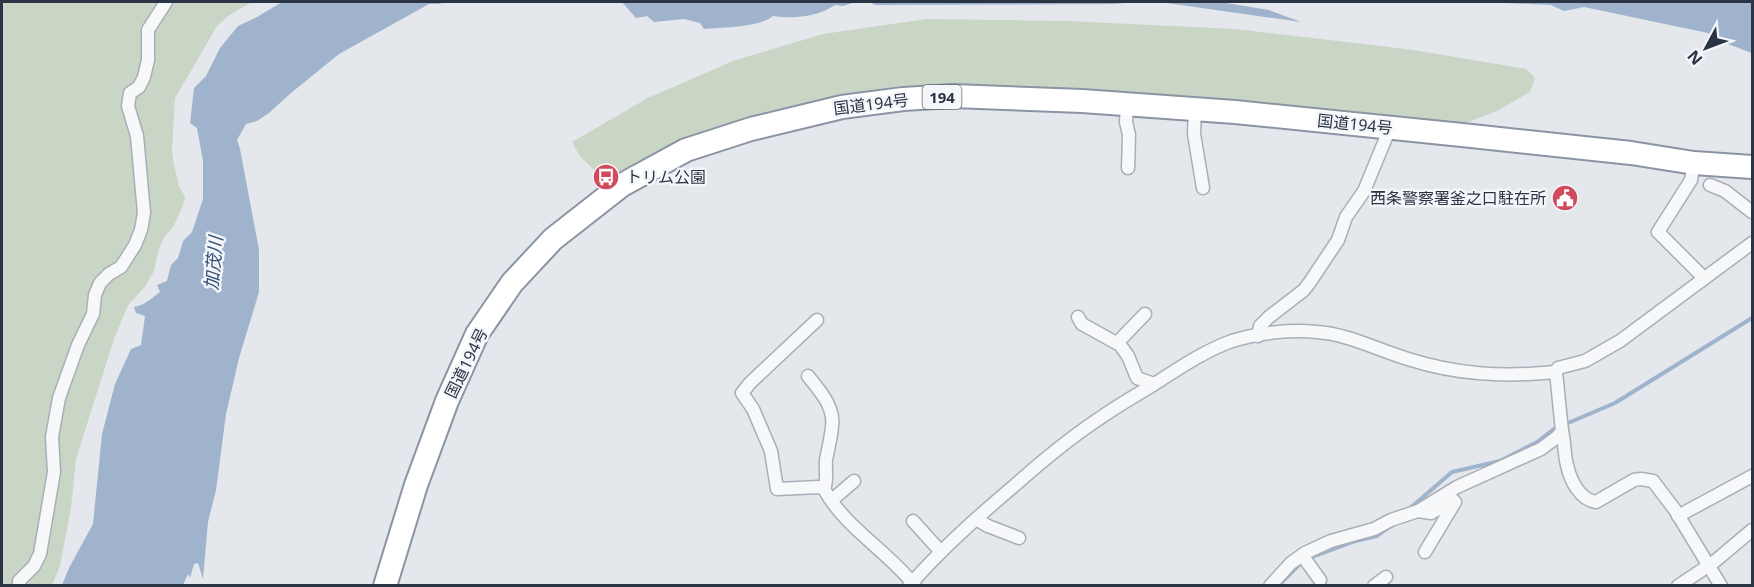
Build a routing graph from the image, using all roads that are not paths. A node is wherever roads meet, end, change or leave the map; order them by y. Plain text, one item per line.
1 (166, 2) edge
2 (1127, 104) junction
3 (1195, 109) junction
4 (1390, 128) junction
5 (1694, 163) junction
6 (1128, 168) dead end
7 (1752, 168) edge
8 (1710, 185) dead end
9 (1203, 188) dead end
10 (1752, 212) edge
11 (1752, 243) edge
12 (1704, 278) junction
13 (1145, 314) dead end
14 (1078, 318) dead end
15 (817, 320) dead end
16 (1258, 336) junction
17 (1117, 343) junction
18 (1556, 372) junction
19 (808, 376) dead end
20 (1154, 384) junction
21 (1562, 431) junction
22 (1752, 476) edge
23 (854, 481) dead end
24 (824, 489) junction
25 (832, 501) junction
26 (1418, 511) junction
27 (1678, 516) junction
28 (976, 519) junction
29 (913, 521) dead end
30 (1752, 530) edge
31 (1018, 538) dead end
32 (941, 552) junction
33 (1425, 552) dead end
34 (1302, 555) junction
35 (1709, 566) junction
36 (1386, 577) dead end
37 (1320, 580) dead end
38 (912, 584) edge
39 (19, 585) edge
40 (385, 585) edge
41 (1270, 585) edge
42 (1374, 585) edge
43 (1678, 585) edge
44 (1721, 585) edge

1 - 39 street
2 - 3 highway, 国道194号 / 194
2 - 6 street
2 - 40 highway, 国道194号 / 194
3 - 4 highway, 国道194号 / 194
3 - 9 street
4 - 5 highway, 国道194号 / 194
4 - 16 street
5 - 7 highway, 国道194号 / 194
5 - 12 street
8 - 10 street
11 - 12 street
12 - 18 street
13 - 17 street
14 - 17 street
15 - 24 street
16 - 18 street
16 - 20 street
17 - 20 street
18 - 21 street
19 - 24 street
20 - 28 street
21 - 26 street
21 - 27 street
22 - 27 street
23 - 25 street
24 - 25 street
25 - 38 street
26 - 33 street
26 - 34 street
27 - 35 street
28 - 31 street
28 - 32 street
29 - 32 street
30 - 35 street
32 - 38 street
34 - 37 street
34 - 41 street
35 - 43 street
35 - 44 street
36 - 42 street

